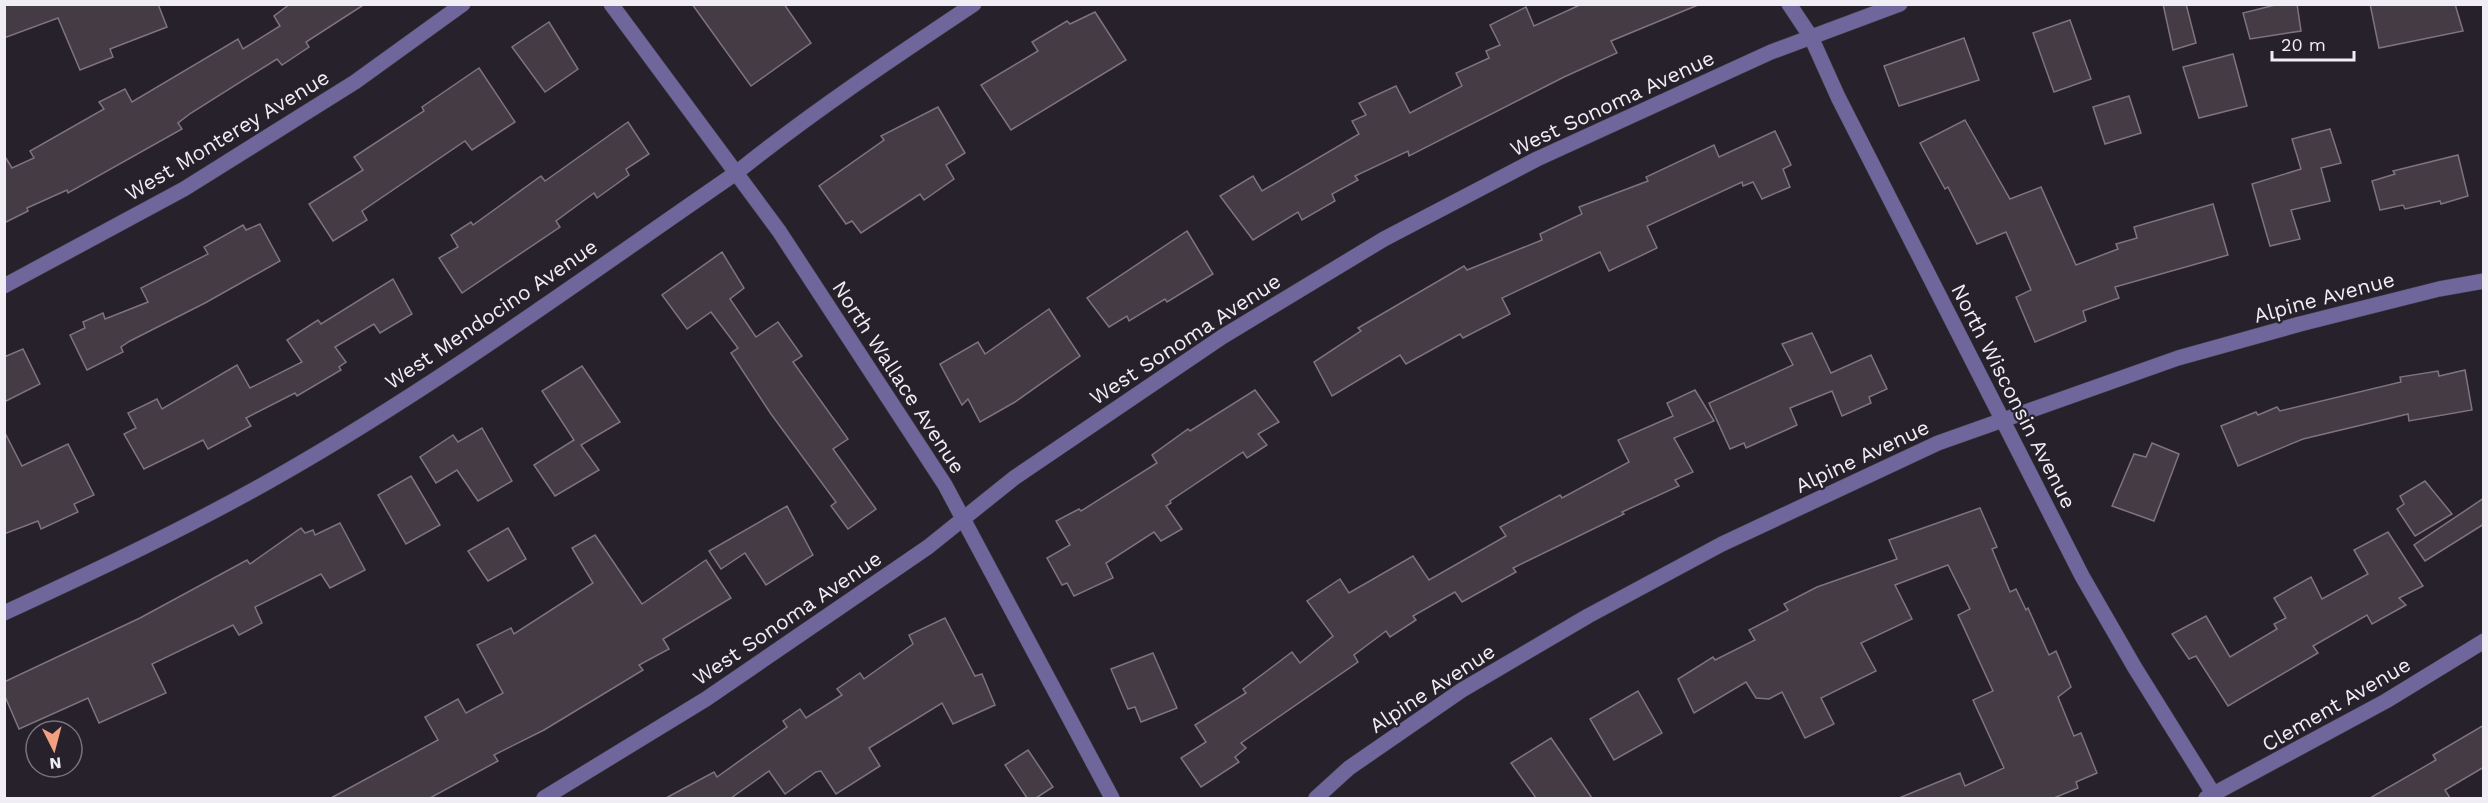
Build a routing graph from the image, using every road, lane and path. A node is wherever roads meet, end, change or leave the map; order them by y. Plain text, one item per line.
1 (463, 4) edge
2 (611, 4) edge
3 (974, 4) edge
4 (1789, 4) edge
5 (1900, 4) edge
6 (1811, 38) junction
7 (736, 172) junction
8 (2484, 281) edge
9 (4, 286) edge
10 (2002, 420) junction
11 (962, 518) junction
12 (4, 613) edge
13 (2484, 641) edge
14 (2212, 797) edge
15 (544, 798) edge
16 (1112, 798) edge
17 (1316, 798) edge

1 - 9 street, West Monterey Avenue
2 - 7 street, North Wallace Avenue
3 - 7 street, West Mendocino Avenue
4 - 6 street, North Wisconsin Avenue
5 - 6 street, West Sonoma Avenue
6 - 10 street, North Wisconsin Avenue
6 - 11 street, West Sonoma Avenue
7 - 11 street, North Wallace Avenue
7 - 12 street, West Mendocino Avenue
8 - 10 street, Alpine Avenue
10 - 14 street, North Wisconsin Avenue
10 - 17 street, Alpine Avenue
11 - 15 street, West Sonoma Avenue
11 - 16 street, North Wallace Avenue
13 - 14 street, Clement Avenue

